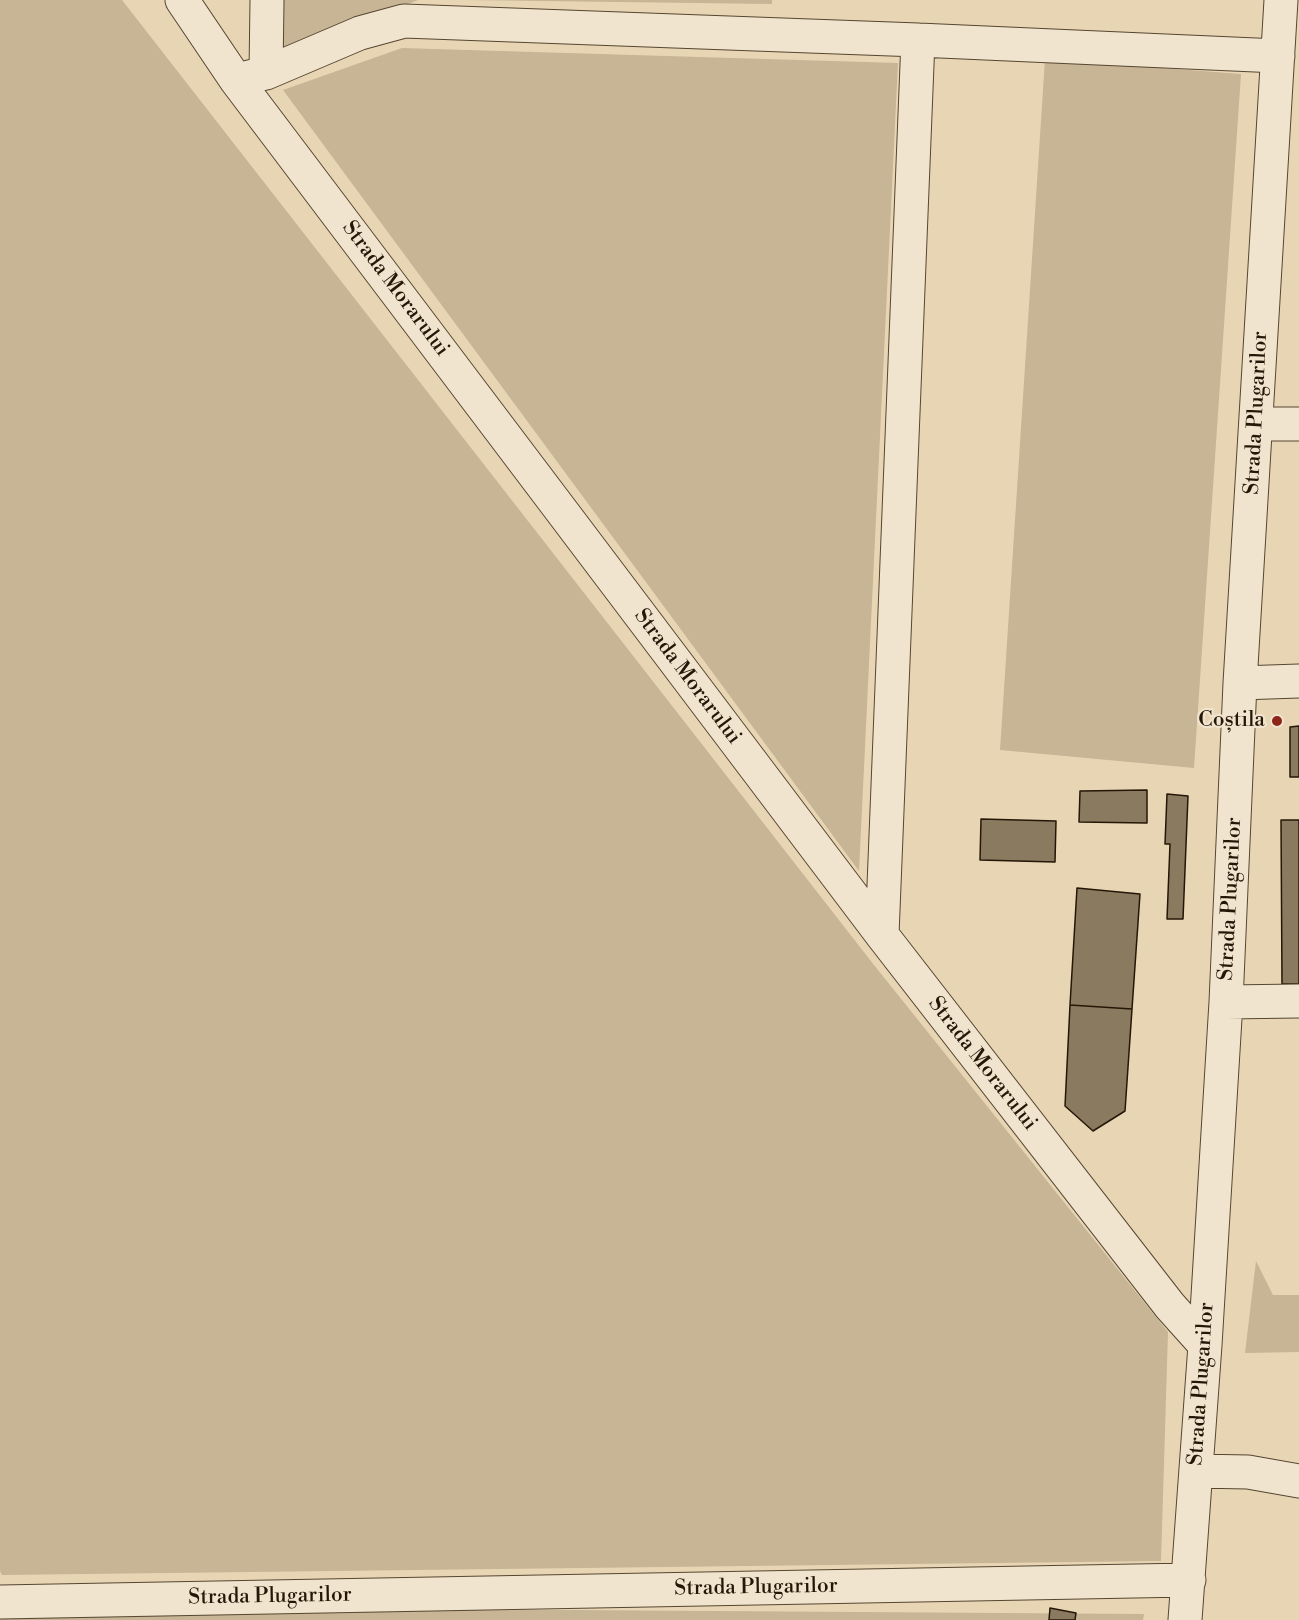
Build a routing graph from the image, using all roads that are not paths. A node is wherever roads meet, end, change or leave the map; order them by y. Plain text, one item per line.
1 (182, 0) edge
2 (267, 0) edge
3 (1281, 0) edge
4 (405, 10) edge
5 (918, 40) junction
6 (1278, 56) junction
7 (251, 76) junction
8 (1256, 424) junction
9 (1299, 424) edge
10 (1299, 681) edge
11 (1240, 683) junction
12 (882, 935) junction
13 (1299, 1001) edge
14 (1226, 1002) junction
15 (1205, 1345) junction
16 (1196, 1471) junction
17 (1299, 1481) edge
18 (1189, 1580) junction
19 (0, 1602) edge
20 (1185, 1620) edge

1 - 7 street, Strada Morarului
2 - 7 street
3 - 6 street, Strada Plugarilor
4 - 5 street
4 - 7 street
5 - 6 street
5 - 12 street
6 - 8 street, Strada Plugarilor
7 - 12 street, Strada Morarului
8 - 9 street
8 - 11 street, Strada Plugarilor
10 - 11 street
11 - 14 street, Strada Plugarilor
12 - 15 street, Strada Morarului
13 - 14 street
14 - 15 street, Strada Plugarilor
15 - 16 street, Strada Plugarilor
16 - 17 street
16 - 18 street, Strada Plugarilor
18 - 19 street, Strada Plugarilor
18 - 20 street

